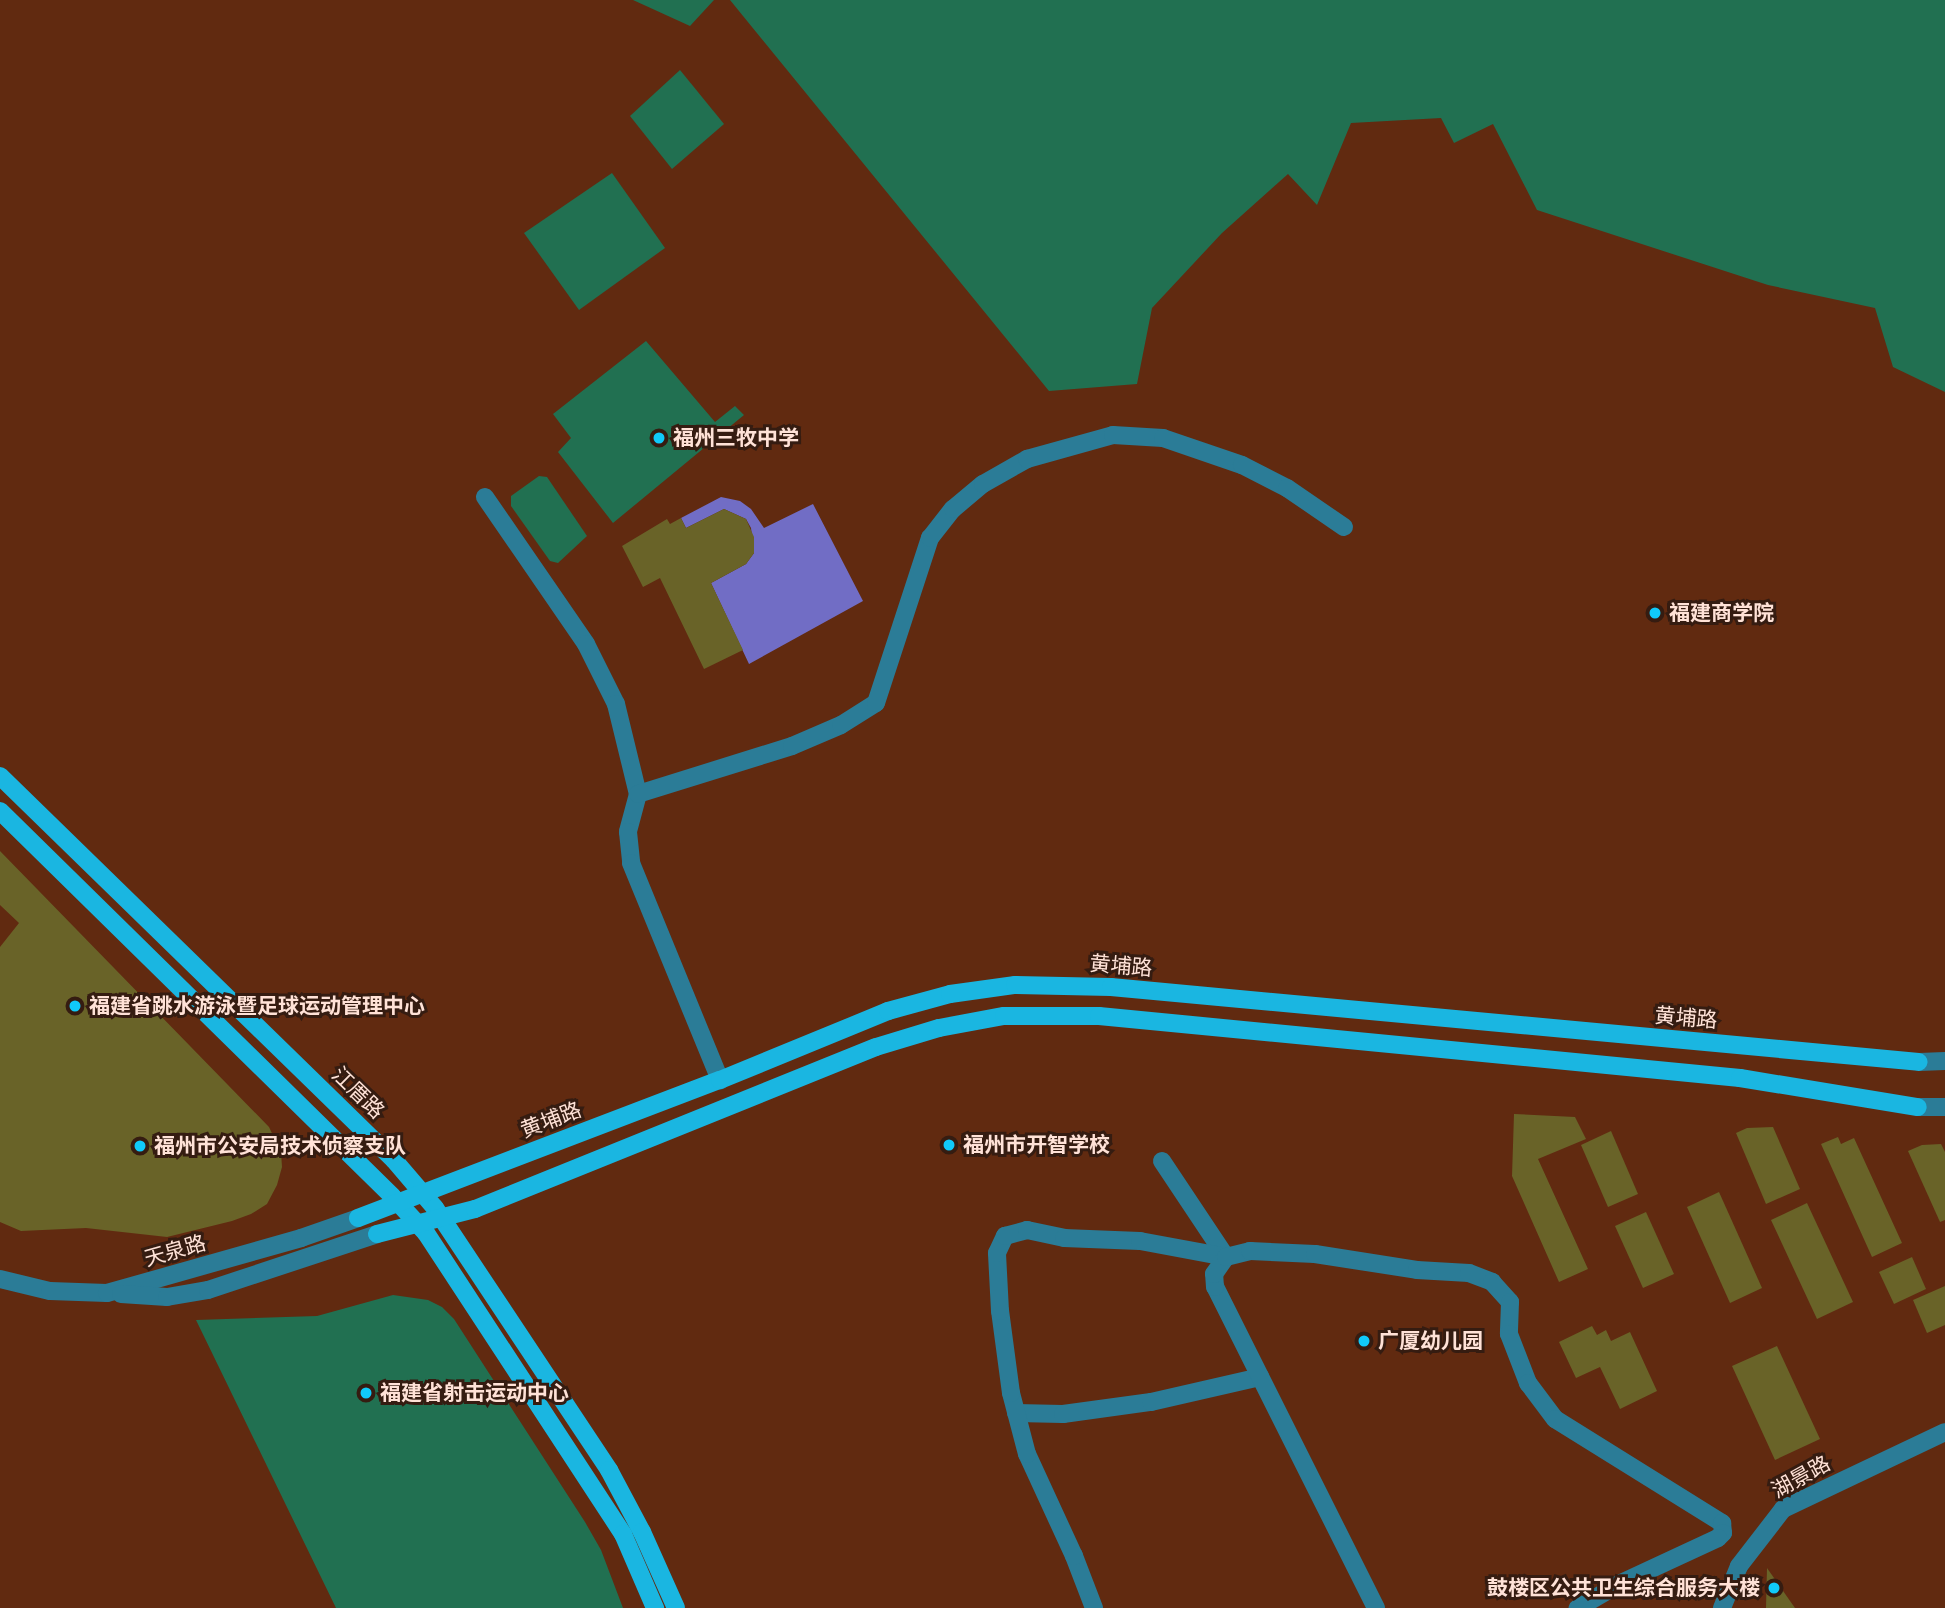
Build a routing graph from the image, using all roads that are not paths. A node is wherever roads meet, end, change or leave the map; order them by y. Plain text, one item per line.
1 (485, 498) dead end
2 (1344, 527) dead end
3 (0, 776) edge
4 (638, 794) junction
5 (0, 811) edge
6 (1945, 1060) edge
7 (1919, 1062) joint
8 (720, 1080) junction
9 (1918, 1107) joint
10 (1945, 1107) edge
11 (1162, 1161) dead end
12 (423, 1193) junction
13 (398, 1203) junction
14 (358, 1217) joint
15 (444, 1218) junction
16 (419, 1225) junction
17 (377, 1234) joint
18 (1226, 1256) junction
19 (0, 1279) edge
20 (107, 1293) junction
21 (1260, 1377) junction
22 (1016, 1413) junction
23 (1945, 1432) edge
24 (655, 1608) edge
25 (676, 1608) edge
26 (1094, 1608) edge
27 (1376, 1608) edge
28 (1578, 1608) edge
29 (1722, 1608) edge

1 - 4 street
2 - 4 street
3 - 12 main road, 江厝路
4 - 8 street
5 - 13 main road
6 - 7 street
7 - 8 main road, 黄埔路
8 - 12 main road, 黄埔路
9 - 10 street
9 - 15 main road
11 - 18 street
12 - 13 main road, 黄埔路
12 - 15 main road, 江厝路
13 - 14 main road, 黄埔路
13 - 16 main road
14 - 20 street, 天泉路
15 - 16 main road
15 - 25 main road, 江厝路
16 - 17 main road
16 - 24 main road
17 - 20 street
18 - 21 street
18 - 22 street
18 - 28 street
19 - 20 street, 天泉路
21 - 22 street
21 - 27 street
22 - 26 street
23 - 29 street, 湖景路

